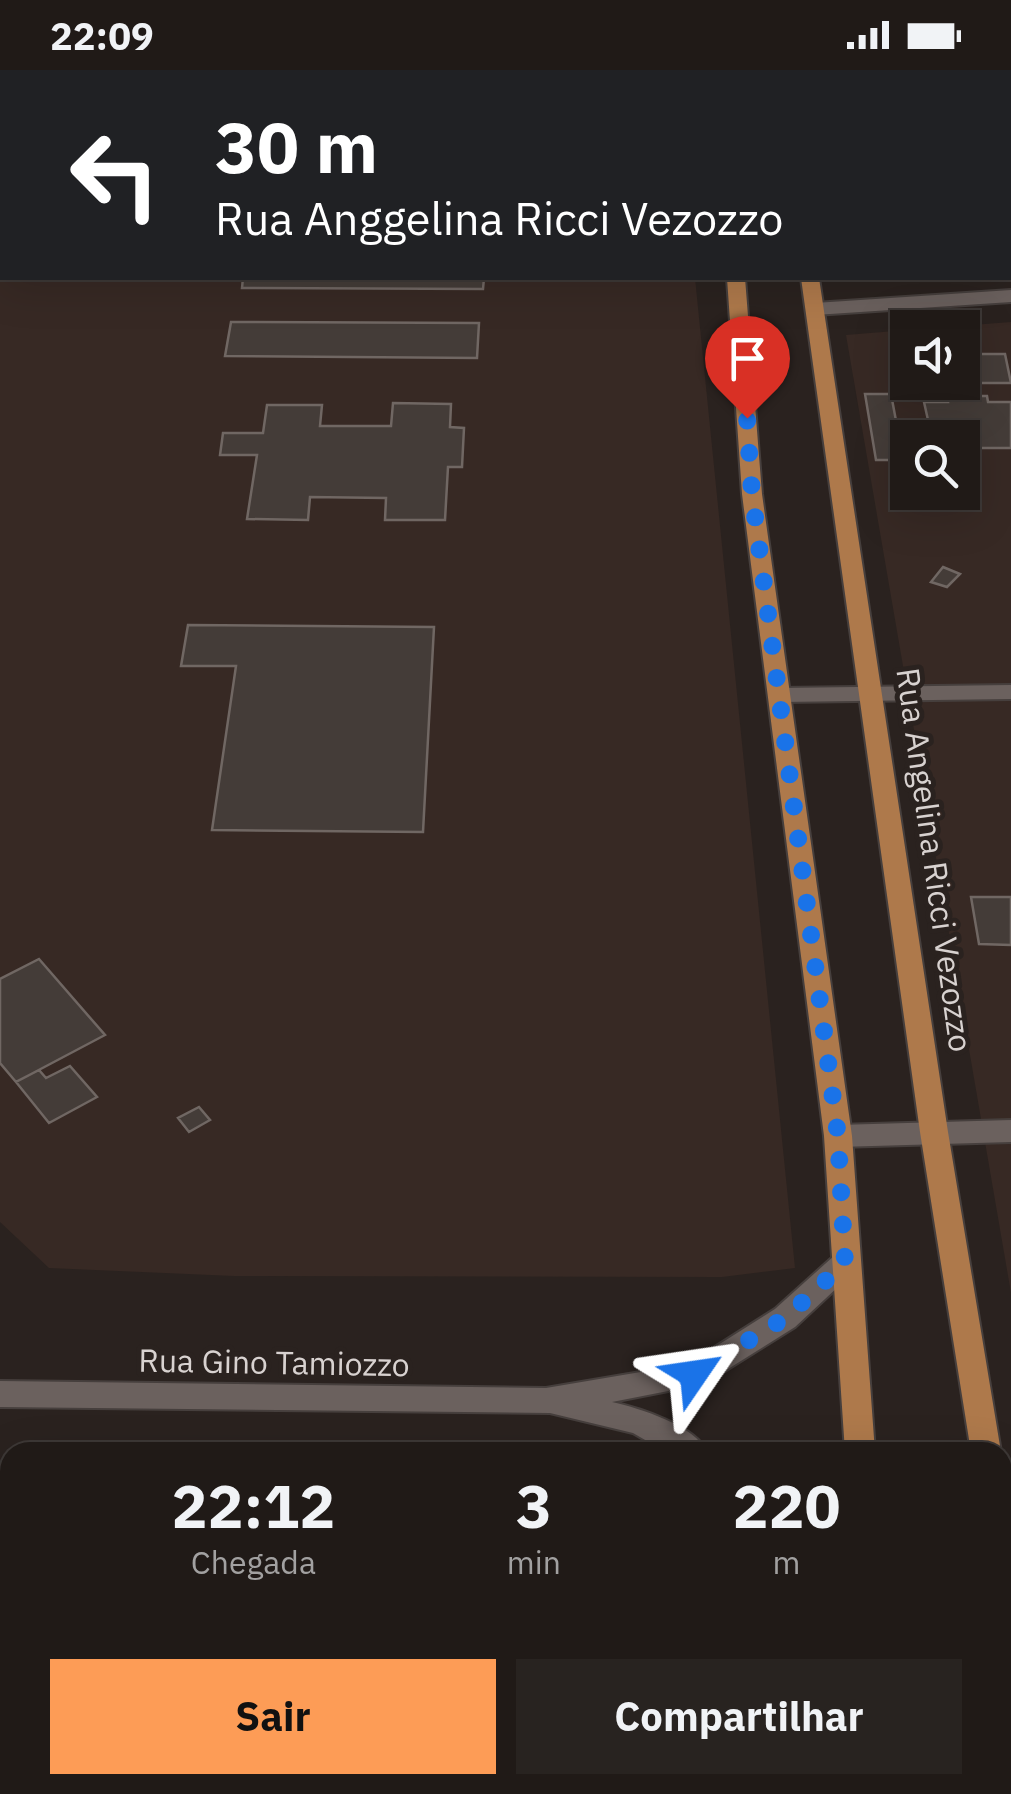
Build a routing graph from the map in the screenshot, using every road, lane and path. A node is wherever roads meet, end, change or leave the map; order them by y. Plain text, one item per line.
1 (736, 280) edge
2 (810, 280) edge
3 (1011, 296) edge
4 (815, 309) junction
5 (1011, 692) edge
6 (873, 693) junction
7 (780, 696) junction
8 (1011, 1131) edge
9 (934, 1132) junction
10 (838, 1136) junction
11 (845, 1263) junction
12 (0, 1394) edge
13 (546, 1401) junction
14 (675, 1442) edge
15 (859, 1442) edge
16 (984, 1442) edge

1 - 7 main road
2 - 4 main road, Rua Angelina Ricci Vezozzo
3 - 4 street
4 - 6 main road, Rua Angelina Ricci Vezozzo
5 - 6 street
6 - 7 street
6 - 9 main road, Rua Angelina Ricci Vezozzo
7 - 10 main road
8 - 9 street
9 - 10 street
9 - 16 main road, Rua Angelina Ricci Vezozzo
10 - 11 main road
11 - 13 street, Rua Gino Tamiozzo
11 - 15 main road
12 - 13 street, Rua Gino Tamiozzo
13 - 14 street, Rua Gino Tamiozzo

